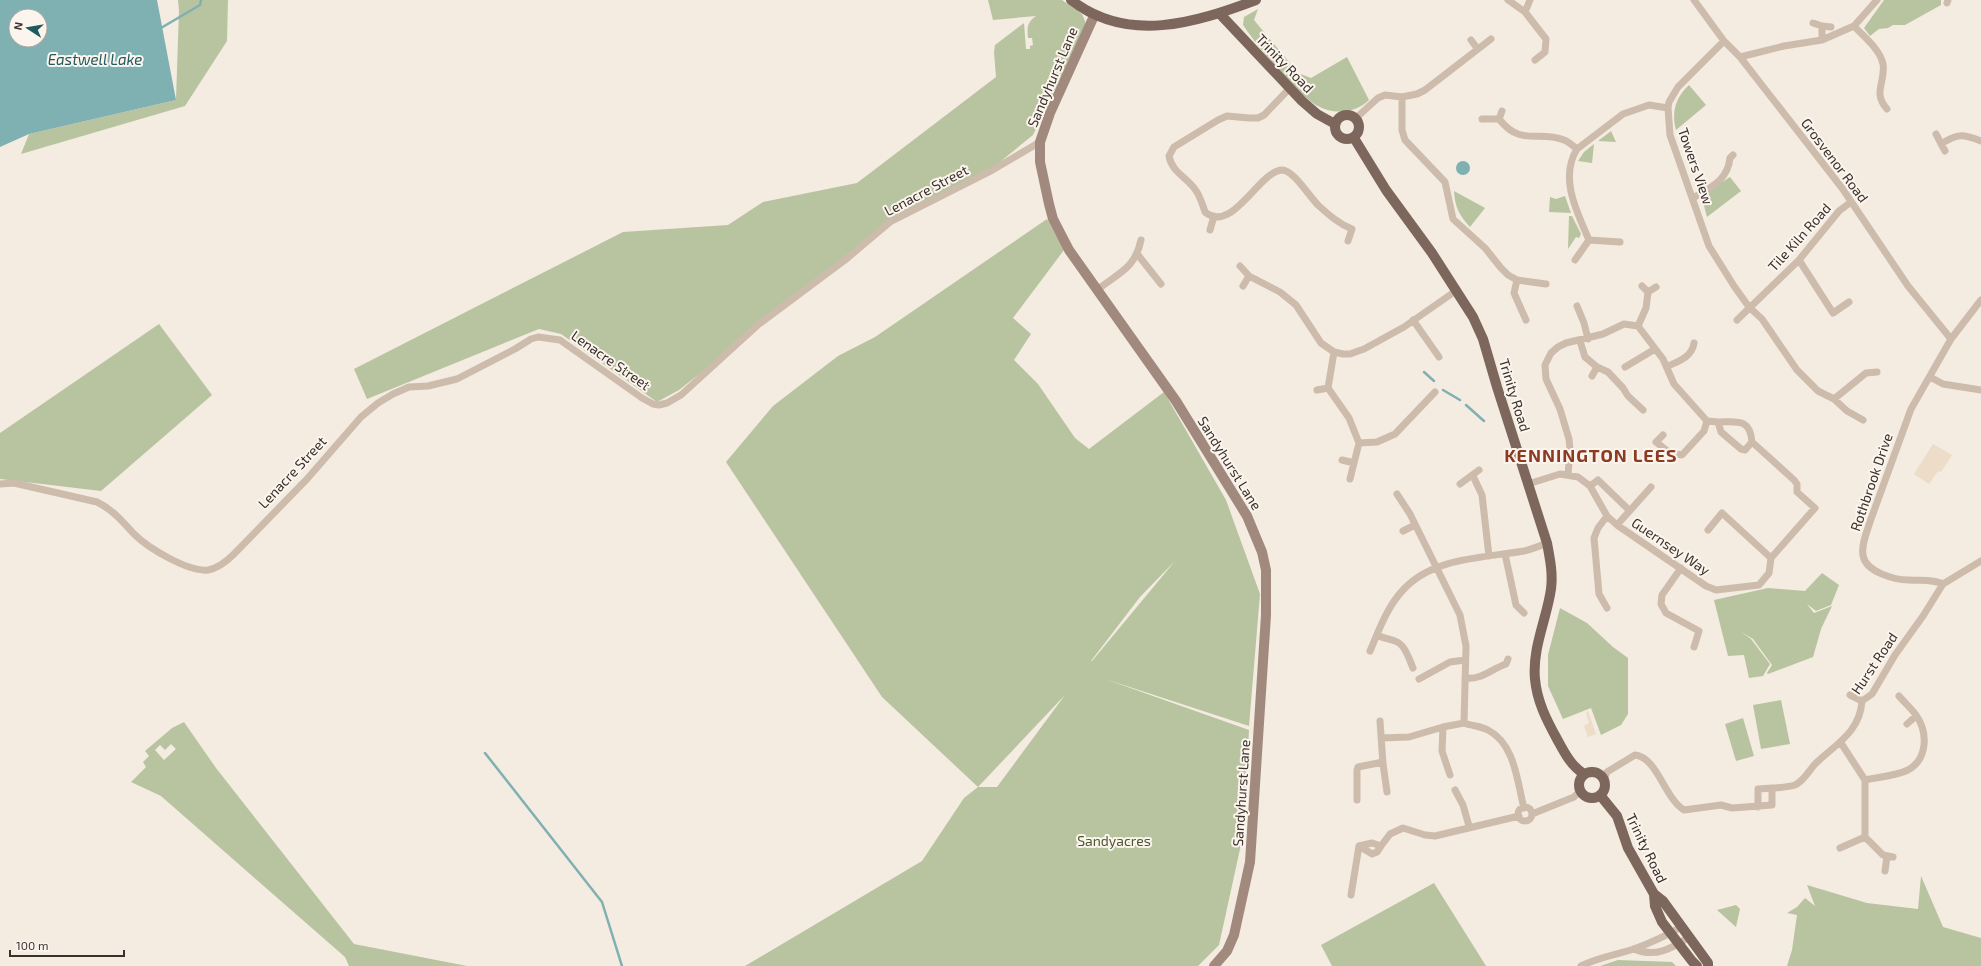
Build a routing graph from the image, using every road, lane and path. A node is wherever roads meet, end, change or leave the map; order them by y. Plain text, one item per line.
1 (1071, 0) edge
2 (1256, 0) edge
3 (1508, 0) edge
4 (1530, 0) edge
5 (1694, 0) edge
6 (1877, 0) edge
7 (1525, 12) junction
8 (1220, 14) junction
9 (1094, 16) junction
10 (1813, 23) dead end
11 (1822, 26) junction
12 (1854, 26) junction
13 (1831, 27) dead end
14 (1491, 39) dead end
15 (1471, 40) dead end
16 (1822, 40) junction
17 (1724, 41) junction
18 (1477, 48) junction
19 (1740, 57) junction
20 (1535, 60) dead end
21 (1289, 89) junction
22 (1402, 97) junction
23 (1668, 108) junction
24 (1887, 109) dead end
25 (1502, 112) dead end
26 (1356, 118) junction
27 (1482, 119) dead end
28 (1499, 120) junction
29 (1335, 124) junction
30 (1936, 134) dead end
31 (1354, 138) junction
32 (1981, 140) edge
33 (1040, 142) junction
34 (1942, 144) junction
35 (1577, 149) junction
36 (1945, 151) dead end
37 (1733, 155) dead end
38 (1693, 198) junction
39 (1851, 202) junction
40 (1214, 216) junction
41 (1210, 230) dead end
42 (1141, 240) dead end
43 (1589, 240) junction
44 (1348, 241) dead end
45 (1620, 242) dead end
46 (1138, 255) junction
47 (1576, 260) dead end
48 (1799, 260) junction
49 (1240, 266) dead end
50 (1249, 276) junction
51 (1517, 280) junction
52 (1161, 284) dead end
53 (1546, 284) dead end
54 (1244, 286) dead end
55 (1642, 286) dead end
56 (1656, 287) dead end
57 (1097, 290) junction
58 (1457, 290) junction
59 (1648, 292) junction
60 (1981, 300) edge
61 (1849, 302) dead end
62 (1577, 306) dead end
63 (1749, 307) junction
64 (1413, 320) junction
65 (1526, 320) dead end
66 (1737, 320) dead end
67 (1638, 326) junction
68 (1588, 339) junction
69 (1951, 339) junction
70 (1580, 341) junction
71 (1694, 343) dead end
72 (1655, 349) junction
73 (1334, 352) junction
74 (1439, 357) dead end
75 (1668, 366) junction
76 (1597, 367) junction
77 (1625, 367) dead end
78 (1877, 372) dead end
79 (1592, 376) dead end
80 (1930, 377) junction
81 (1328, 388) junction
82 (1317, 390) dead end
83 (1981, 390) edge
84 (1435, 392) dead end
85 (1834, 399) junction
86 (1643, 410) dead end
87 (1863, 420) dead end
88 (1707, 421) junction
89 (1718, 422) junction
90 (1663, 434) dead end
91 (1752, 442) junction
92 (1359, 443) junction
93 (1342, 460) dead end
94 (1354, 463) junction
95 (1479, 470) dead end
96 (1568, 474) junction
97 (1473, 476) junction
98 (1350, 479) dead end
99 (0, 484) edge
100 (1460, 484) dead end
101 (1528, 484) junction
102 (1590, 486) junction
103 (1651, 487) dead end
104 (1397, 494) dead end
105 (1629, 510) junction
106 (1607, 516) junction
107 (1415, 525) junction
108 (1617, 525) junction
109 (1708, 530) dead end
110 (1403, 531) dead end
111 (1547, 543) junction
112 (1506, 554) junction
113 (1489, 556) junction
114 (1771, 558) junction
115 (1981, 562) edge
116 (1437, 568) junction
117 (1681, 568) junction
118 (1943, 584) junction
119 (1607, 608) dead end
120 (1524, 613) dead end
121 (1376, 635) junction
122 (1694, 647) dead end
123 (1370, 651) dead end
124 (1508, 659) dead end
125 (1465, 660) junction
126 (1413, 668) dead end
127 (1465, 678) junction
128 (1419, 679) dead end
129 (1850, 694) dead end
130 (1899, 696) dead end
131 (1862, 701) junction
132 (1916, 716) junction
133 (1380, 721) dead end
134 (1464, 723) junction
135 (1907, 724) dead end
136 (1442, 727) junction
137 (1381, 738) junction
138 (1841, 743) junction
139 (1383, 762) junction
140 (1584, 774) junction
141 (1450, 775) dead end
142 (1604, 780) junction
143 (1865, 780) junction
144 (1772, 788) junction
145 (1455, 790) dead end
146 (1580, 791) junction
147 (1387, 792) dead end
148 (1600, 795) junction
149 (1357, 800) dead end
150 (1758, 807) junction
151 (1524, 808) junction
152 (1532, 814) junction
153 (1519, 816) junction
154 (1469, 826) junction
155 (1866, 837) junction
156 (1359, 846) junction
157 (1381, 846) junction
158 (1840, 848) dead end
159 (1885, 871) dead end
160 (1654, 894) junction
161 (1351, 895) dead end
162 (1681, 926) junction
163 (1671, 933) junction
164 (1689, 937) junction
165 (1679, 944) junction
166 (1634, 949) junction
167 (1214, 966) edge
168 (1581, 966) edge
169 (1697, 966) edge
170 (1708, 966) edge

1 - 9 main road
2 - 8 main road
3 - 7 street
4 - 7 street
5 - 17 street, Grosvenor Road
6 - 12 street
7 - 20 street
8 - 9 main road
8 - 21 main road, Trinity Road
9 - 33 street, Sandyhurst Lane
10 - 11 street
11 - 13 street
11 - 16 street
12 - 16 street
12 - 24 street
14 - 18 street
15 - 18 street
16 - 19 street
17 - 19 street, Grosvenor Road
17 - 23 street, Towers View
18 - 22 street
19 - 39 street, Grosvenor Road
21 - 29 main road, Trinity Road
21 - 40 street
22 - 26 street
22 - 51 street
23 - 35 street
23 - 38 street, Towers View
25 - 28 street
26 - 29 main road
26 - 31 main road
27 - 28 street
28 - 35 street
29 - 31 main road
30 - 34 street
31 - 58 main road, Trinity Road
32 - 34 street
33 - 57 street, Sandyhurst Lane
33 - 99 street, Lenacre Street
34 - 36 street
35 - 43 street
37 - 38 street
38 - 63 street, Towers View
39 - 48 street, Tile Kiln Road
39 - 69 street, Grosvenor Road
40 - 41 street
40 - 44 street
42 - 46 street
43 - 45 street
43 - 47 street
46 - 52 street
46 - 57 street
48 - 61 street
48 - 63 street, Tile Kiln Road
49 - 50 street
50 - 54 street
50 - 73 street
51 - 53 street
51 - 65 street
55 - 59 street
56 - 59 street
57 - 167 street, Sandyhurst Lane
58 - 64 street
58 - 101 main road, Trinity Road
59 - 67 street
60 - 69 street, Rothbrook Drive
62 - 68 street
63 - 66 street
63 - 85 street, Towers View
64 - 73 street
64 - 74 street
67 - 68 street
67 - 72 street
68 - 70 street
69 - 80 street, Rothbrook Drive
70 - 76 street
70 - 96 street
71 - 75 street
72 - 75 street
72 - 77 street
73 - 81 street
75 - 88 street
76 - 79 street
76 - 86 street
78 - 85 street
80 - 83 street
80 - 118 street, Rothbrook Drive
81 - 82 street
81 - 92 street
84 - 92 street
85 - 87 street, Towers View
88 - 89 street, Guernsey Way
88 - 90 street
89 - 91 street, Guernsey Way
89 - 91 street
91 - 114 street, Guernsey Way
92 - 94 street
93 - 94 street
94 - 98 street
95 - 97 street
96 - 101 street
96 - 102 street, Guernsey Way
97 - 100 street
97 - 113 street
101 - 111 main road, Trinity Road
102 - 105 street
102 - 106 street, Guernsey Way
103 - 105 street
104 - 107 street
105 - 108 street
106 - 108 street, Guernsey Way
106 - 119 street
107 - 110 street
107 - 116 street
108 - 117 street, Guernsey Way
109 - 114 street
111 - 112 street
111 - 140 main road, Trinity Road
112 - 113 street
112 - 120 street
113 - 116 street
114 - 117 street, Guernsey Way
115 - 118 street, Hurst Road
116 - 121 street
116 - 125 street
117 - 122 street
118 - 131 street, Hurst Road
121 - 123 street
121 - 126 street
124 - 127 street
125 - 127 street
125 - 128 street
127 - 134 street
129 - 131 street
130 - 132 street
131 - 138 street, Hurst Road
132 - 135 street
132 - 143 street
133 - 137 street
134 - 136 street
134 - 151 street
136 - 137 street
136 - 141 street
137 - 139 street
138 - 143 street
138 - 144 street, Hurst Road
139 - 147 street
139 - 149 street
140 - 142 main road
140 - 146 main road
142 - 148 main road
142 - 150 street
143 - 155 street
144 - 150 street
144 - 150 street, Hurst Road
145 - 154 street
146 - 148 main road
146 - 152 street
148 - 160 main road, Trinity Road
151 - 152 street
151 - 153 street
152 - 153 street
153 - 154 street
154 - 157 street
155 - 158 street
155 - 159 street
156 - 157 street
156 - 157 street
156 - 161 street
160 - 162 main road, Trinity Road
160 - 163 main road, Trinity Road
162 - 163 street
162 - 164 main road, Trinity Road
163 - 165 main road, Trinity Road
163 - 166 street
164 - 165 street
164 - 170 main road, Trinity Road
165 - 166 street
165 - 169 main road, Trinity Road
166 - 168 street

